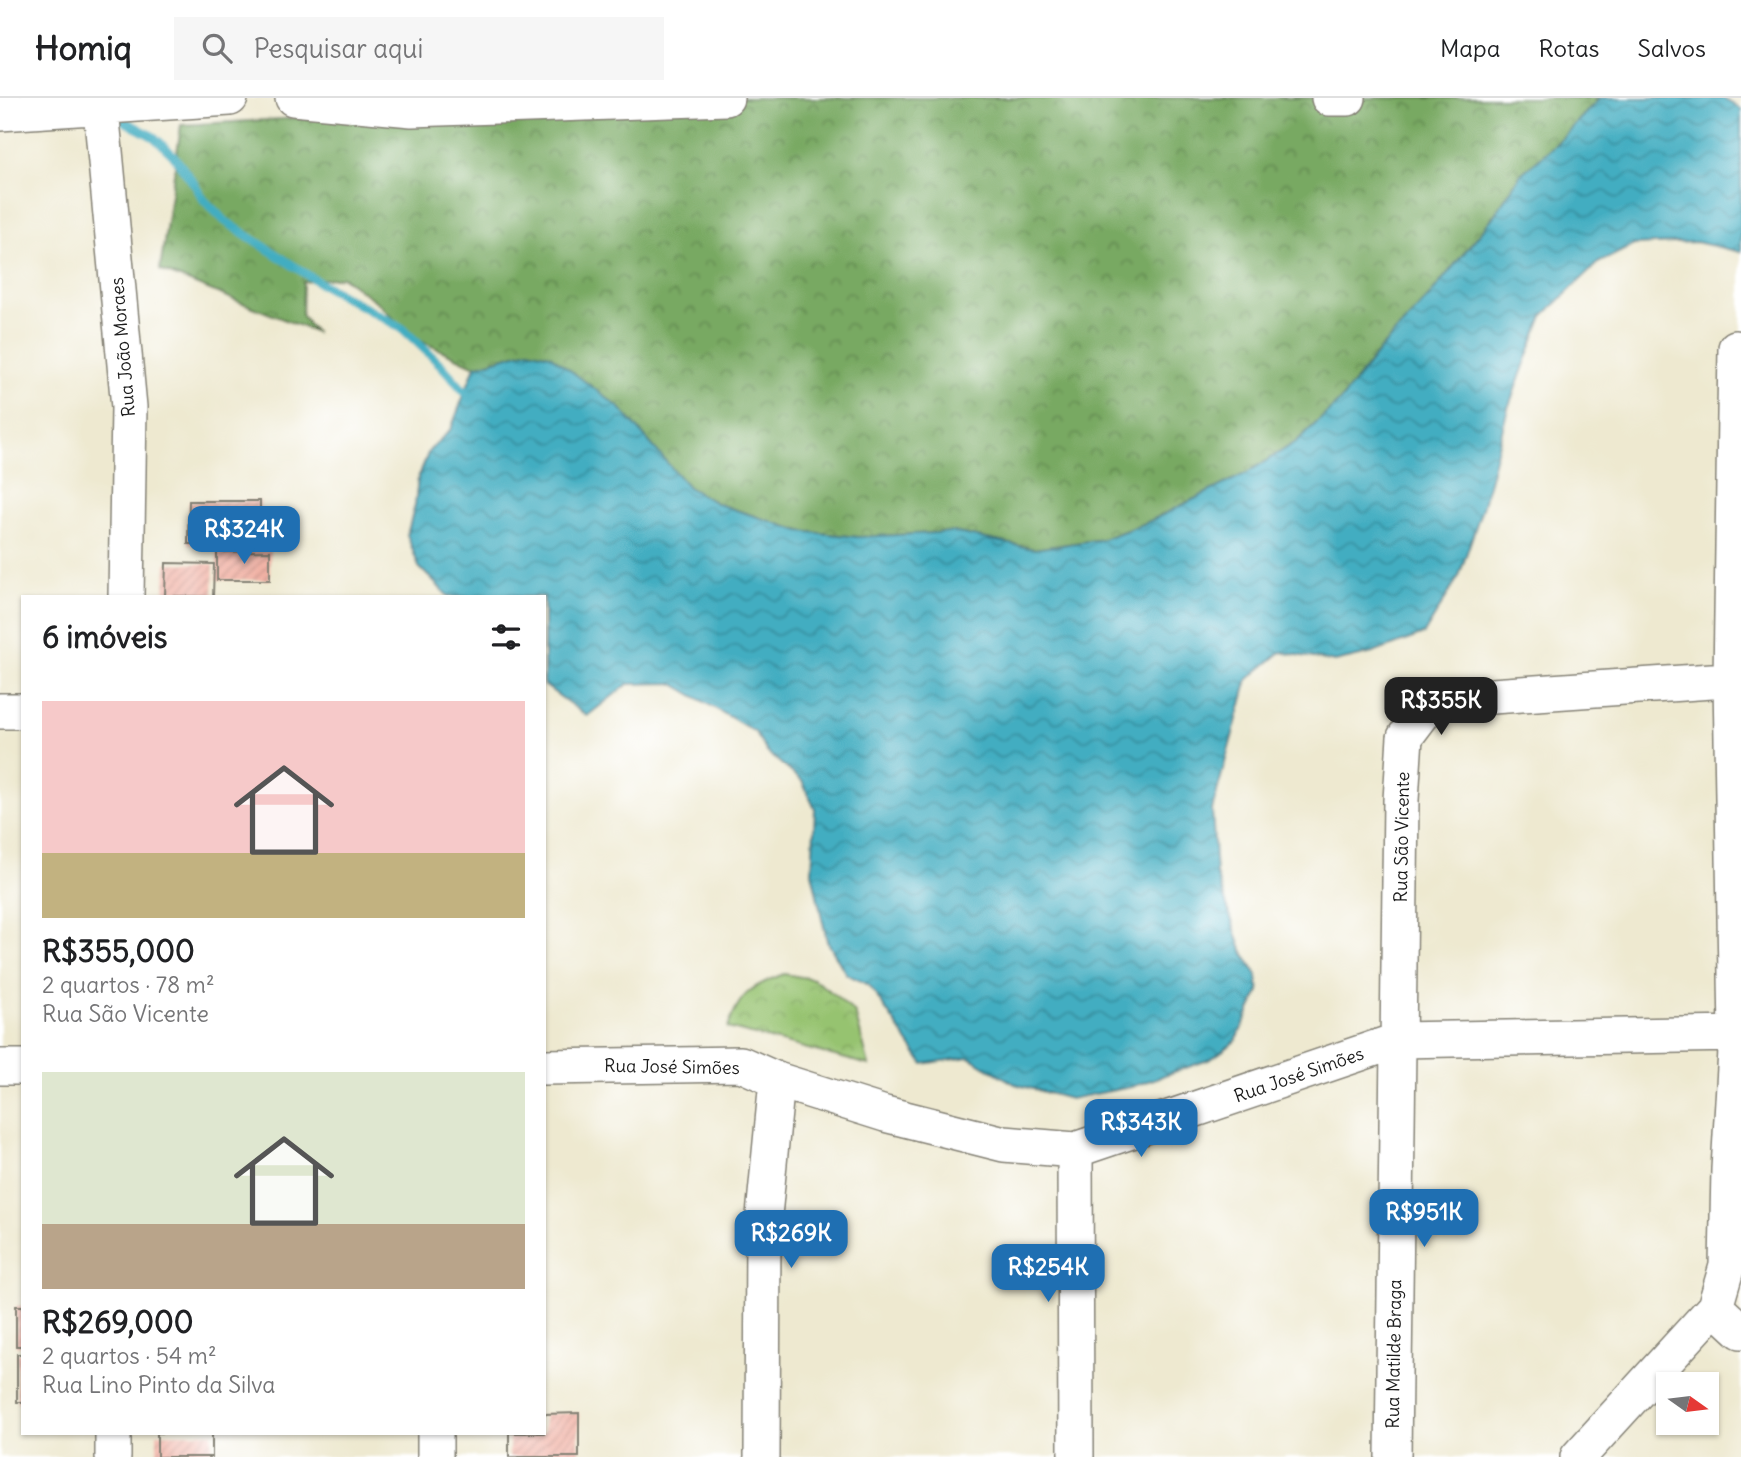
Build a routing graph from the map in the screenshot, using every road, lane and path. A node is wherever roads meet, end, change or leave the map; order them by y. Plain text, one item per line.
1 (230, 98) edge
2 (293, 98) edge
3 (726, 98) edge
4 (1329, 98) edge
5 (1348, 98) edge
6 (100, 102) edge
7 (412, 104) edge
8 (0, 113) edge
9 (1736, 348) dead end
10 (126, 595) edge
11 (1736, 680) edge
12 (0, 711) edge
13 (21, 711) edge
14 (1737, 1034) junction
15 (1399, 1040) junction
16 (0, 1067) edge
17 (21, 1067) edge
18 (546, 1067) edge
19 (777, 1080) junction
20 (1075, 1150) junction
21 (1715, 1307) junction
22 (1741, 1331) edge
23 (114, 1435) edge
24 (435, 1435) edge
25 (113, 1457) edge
26 (435, 1457) edge
27 (762, 1457) edge
28 (1076, 1457) edge
29 (1393, 1457) edge
30 (1578, 1457) edge

1 - 6 street
2 - 7 street
3 - 7 street
4 - 5 street
6 - 8 street
6 - 10 street, Rua João Moraes
9 - 11 street
11 - 14 street
11 - 15 street, Rua São Vicente
12 - 13 street
14 - 15 street, Rua José Simões
14 - 21 street
15 - 20 street, Rua José Simões
15 - 29 street, Rua Matilde Braga
16 - 17 street
18 - 19 street, Rua José Simões
19 - 20 street, Rua José Simões
19 - 27 street
20 - 28 street
21 - 22 street
21 - 30 street
23 - 25 street
24 - 26 street

